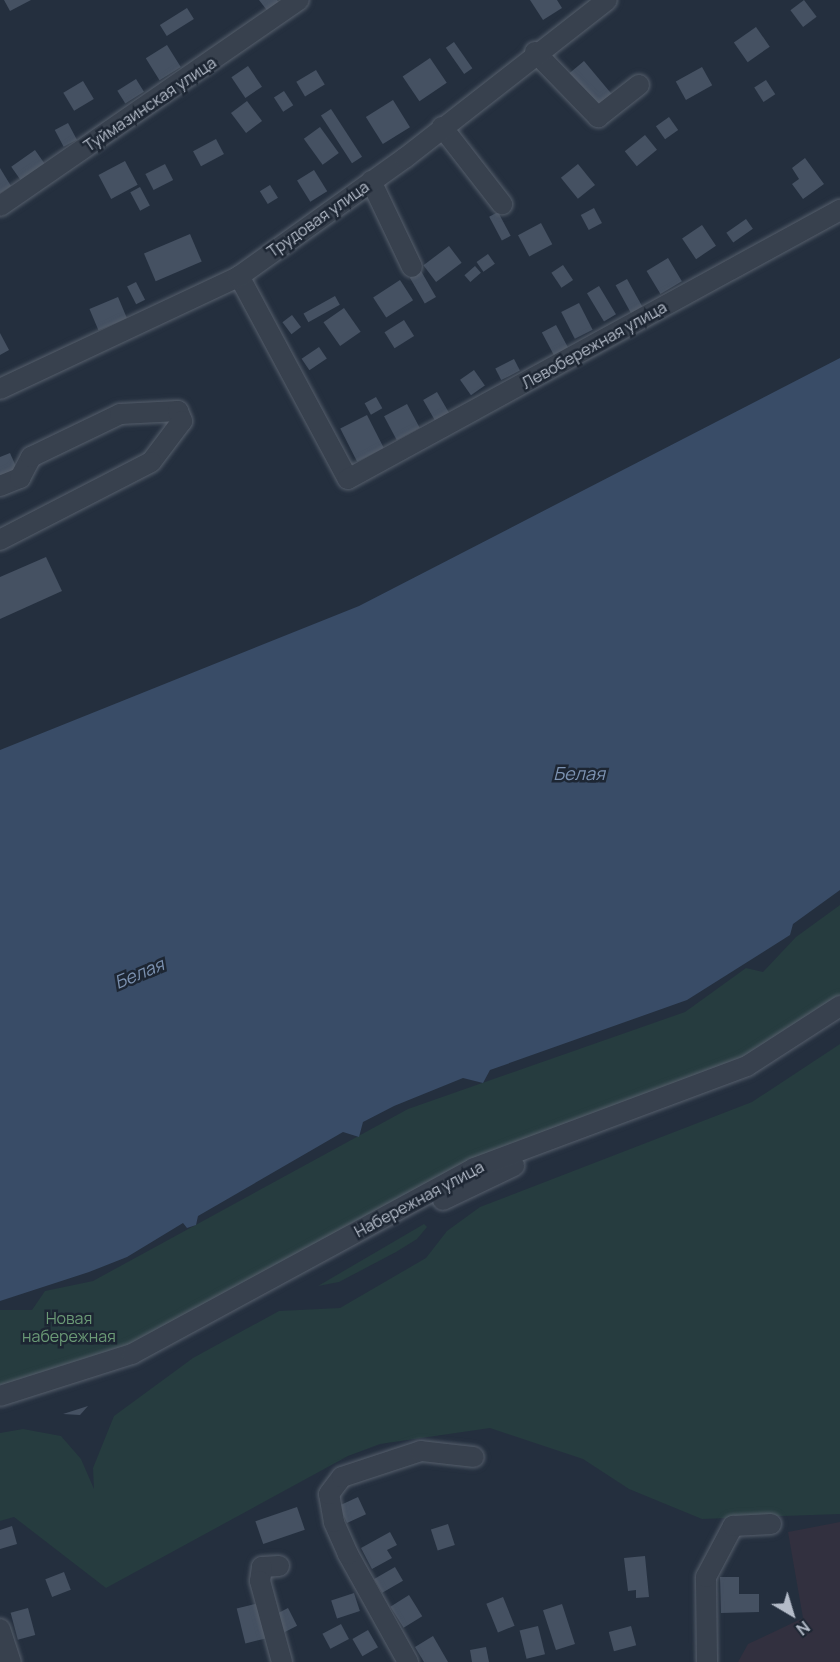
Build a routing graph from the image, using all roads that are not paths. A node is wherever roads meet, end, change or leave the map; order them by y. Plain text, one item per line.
1 (299, 0) edge
2 (607, 0) edge
3 (535, 52) junction
4 (639, 85) dead end
5 (442, 127) junction
6 (371, 181) junction
7 (502, 204) dead end
8 (0, 206) edge
9 (840, 210) edge
10 (412, 267) dead end
11 (239, 276) junction
12 (0, 389) edge
13 (0, 486) edge
14 (0, 540) edge
15 (840, 1006) edge
16 (840, 1021) edge
17 (0, 1396) edge
18 (0, 1409) edge
19 (474, 1457) dead end
20 (771, 1524) dead end
21 (279, 1566) dead end
22 (0, 1629) edge
23 (10, 1662) edge
24 (282, 1662) edge
25 (408, 1662) edge
26 (708, 1662) edge

1 - 8 street, Туймазинская улица
2 - 3 street, Трудовая улица
3 - 4 street
3 - 5 street, Трудовая улица
5 - 6 street, Трудовая улица
5 - 7 street
6 - 10 street
6 - 11 street, Трудовая улица
9 - 11 street, Левобережная улица
11 - 12 street, Трудовая улица
13 - 14 street
15 - 17 street, Набережная улица
16 - 18 street, Набережная улица
19 - 25 street
20 - 26 street
21 - 24 street
22 - 23 street

